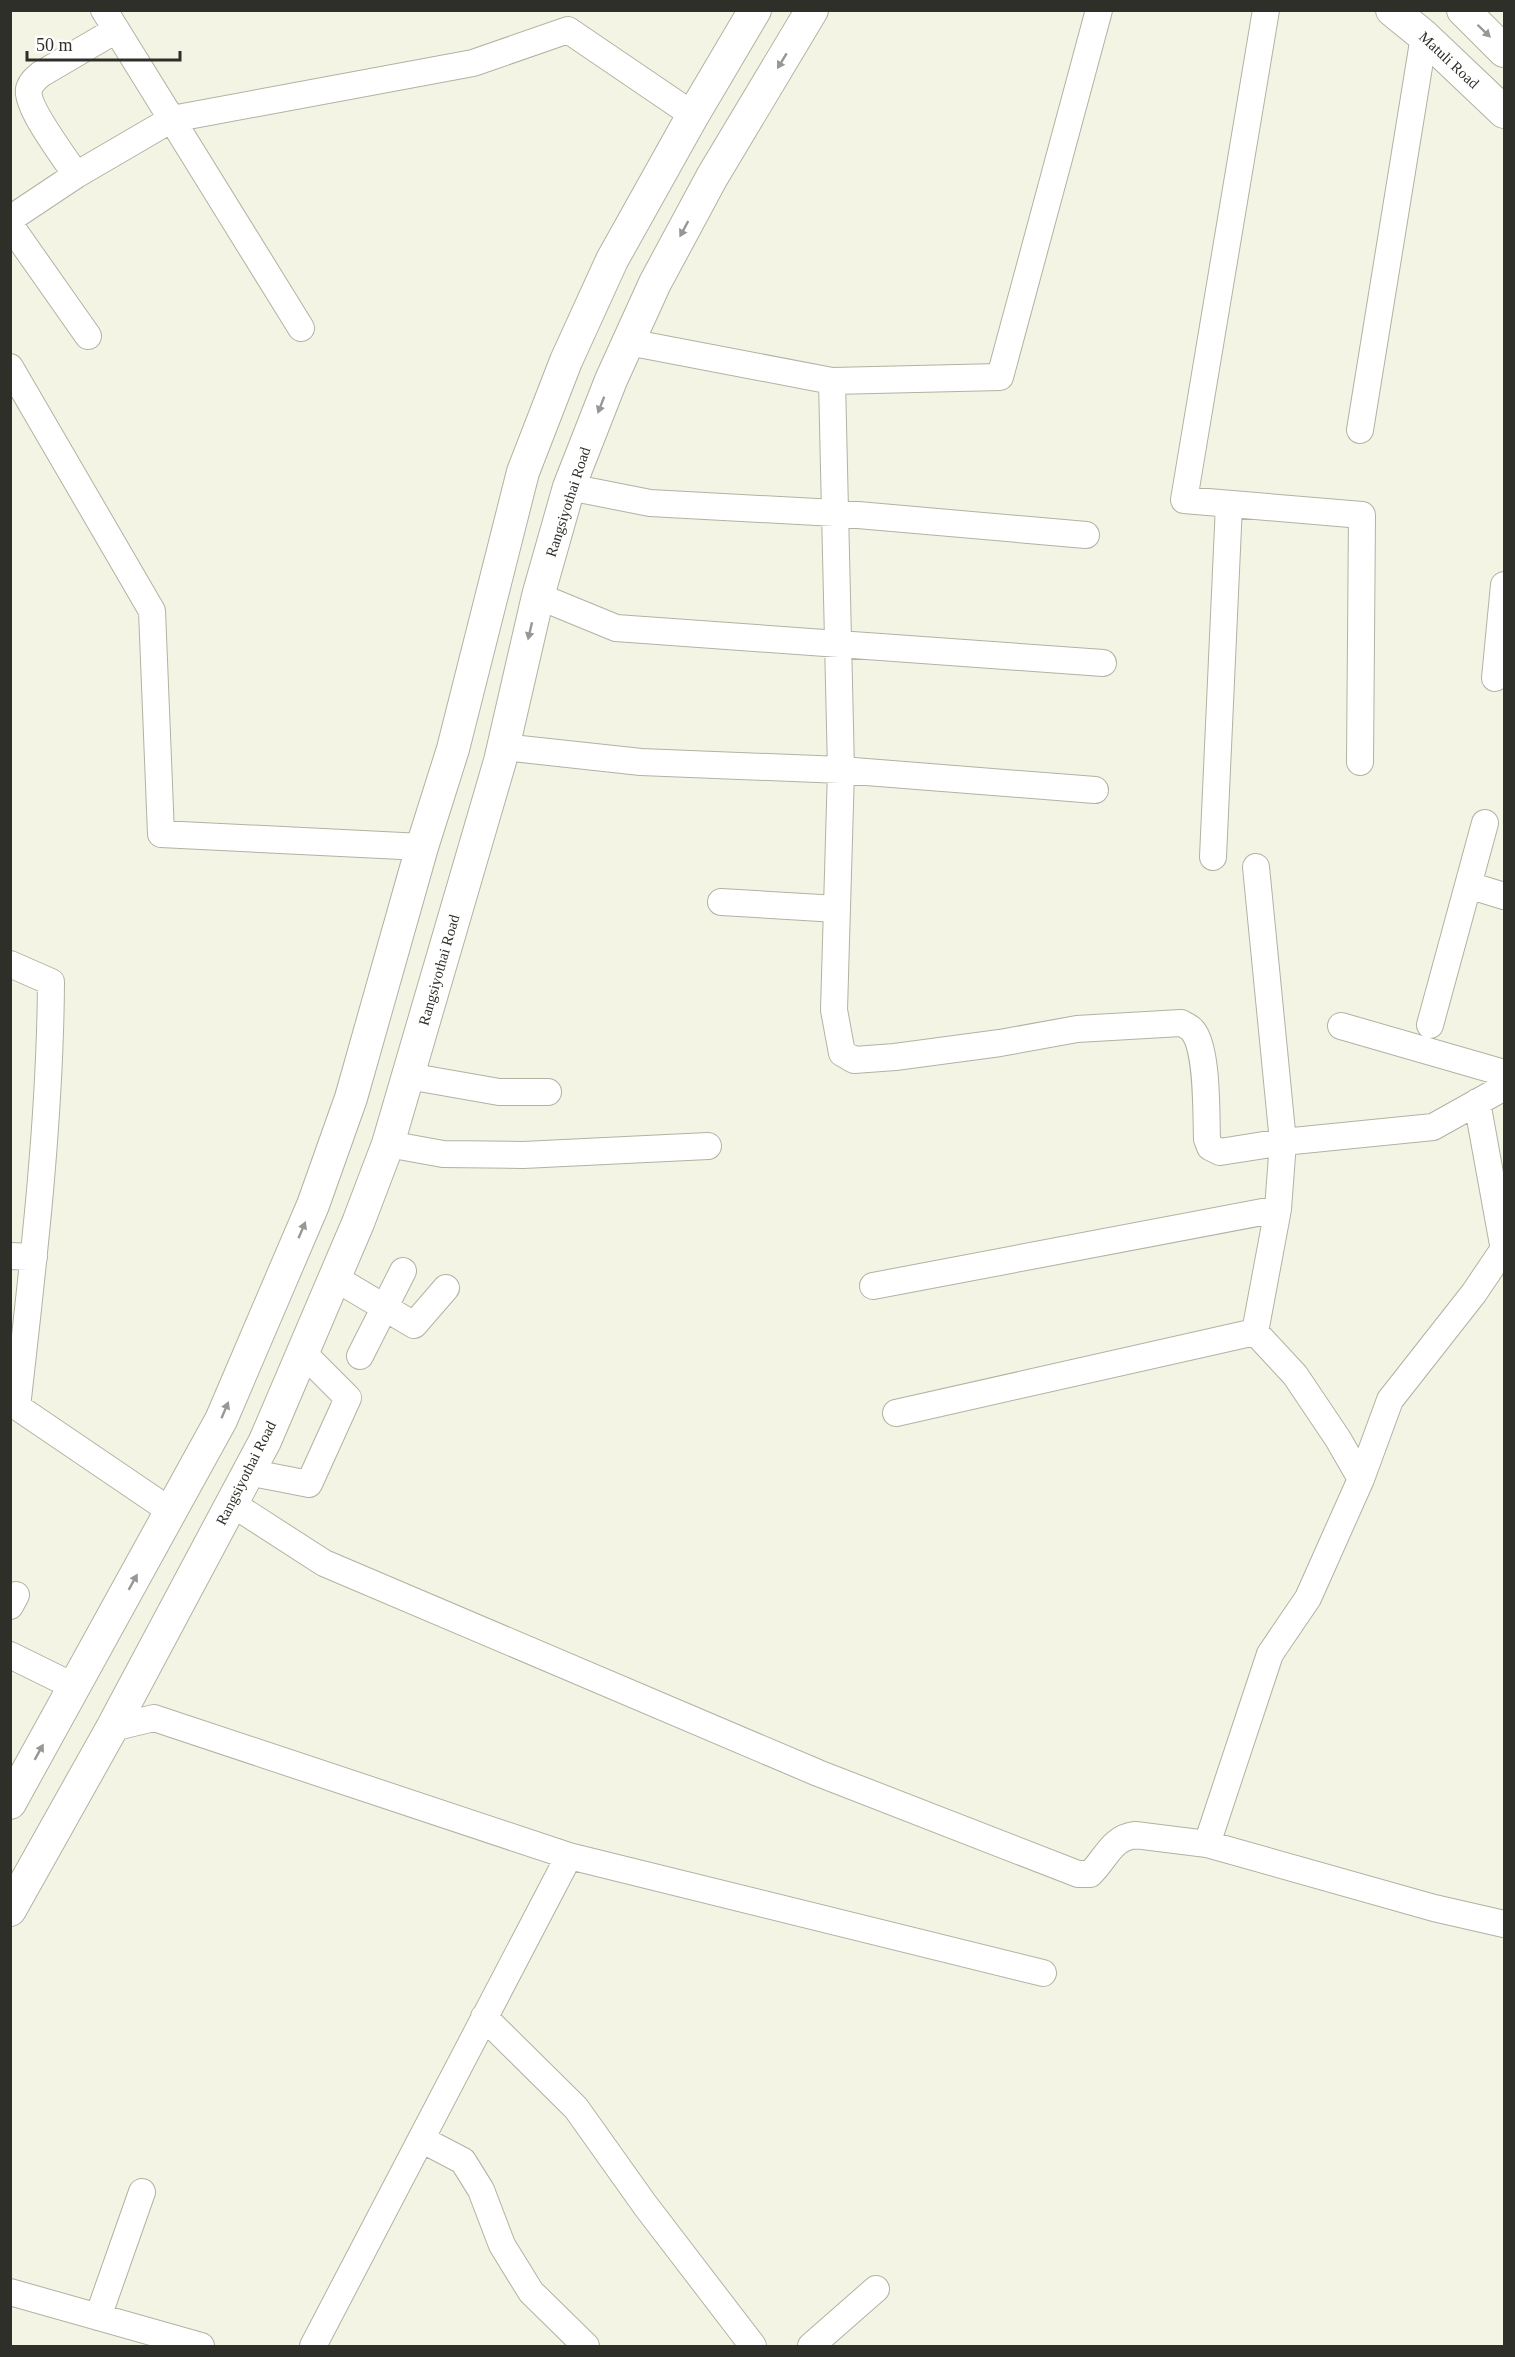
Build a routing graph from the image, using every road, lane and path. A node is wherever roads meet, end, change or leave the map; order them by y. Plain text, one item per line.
1 (755, 10) edge
2 (812, 10) edge
3 (1099, 10) edge
4 (1266, 10) edge
5 (1392, 10) edge
6 (1463, 10) edge
7 (110, 20) edge
8 (1424, 36) junction
9 (1504, 51) edge
10 (1504, 112) edge
11 (693, 115) junction
12 (172, 119) junction
13 (76, 175) junction
14 (10, 219) edge
15 (10, 225) edge
16 (301, 328) dead end
17 (88, 336) dead end
18 (628, 342) junction
19 (10, 367) edge
20 (832, 381) junction
21 (1360, 430) dead end
22 (569, 488) junction
23 (1229, 505) junction
24 (835, 513) junction
25 (1086, 535) dead end
26 (1504, 585) edge
27 (538, 596) junction
28 (838, 643) junction
29 (1501, 644) edge
30 (1102, 663) dead end
31 (1495, 678) dead end
32 (453, 749) junction
33 (501, 754) junction
34 (1360, 762) dead end
35 (841, 770) junction
36 (1095, 790) dead end
37 (1485, 823) dead end
38 (422, 847) junction
39 (1213, 856) dead end
40 (1256, 867) dead end
41 (1468, 885) junction
42 (1504, 896) edge
43 (721, 903) dead end
44 (837, 909) junction
45 (10, 964) edge
46 (1430, 1025) dead end
47 (1341, 1026) dead end
48 (408, 1076) junction
49 (1504, 1083) edge
50 (548, 1092) dead end
51 (1477, 1102) junction
52 (1283, 1142) junction
53 (388, 1144) junction
54 (708, 1146) dead end
55 (1278, 1209) junction
56 (1504, 1250) edge
57 (22, 1257) edge
58 (404, 1271) dead end
59 (334, 1278) junction
60 (873, 1286) dead end
61 (446, 1288) dead end
62 (385, 1307) junction
63 (1255, 1332) junction
64 (303, 1353) junction
65 (360, 1356) dead end
66 (14, 1404) edge
67 (896, 1413) dead end
68 (248, 1472) junction
69 (1361, 1479) junction
70 (231, 1503) junction
71 (172, 1512) junction
72 (10, 1654) edge
73 (75, 1687) junction
74 (112, 1728) junction
75 (10, 1803) edge
76 (1207, 1844) junction
77 (569, 1856) junction
78 (10, 1910) edge
79 (1504, 1924) edge
80 (1042, 1973) dead end
81 (484, 2017) junction
82 (421, 2139) junction
83 (142, 2192) dead end
84 (876, 2289) dead end
85 (10, 2292) edge
86 (98, 2317) junction
87 (201, 2346) edge
88 (313, 2346) edge
89 (586, 2346) edge
90 (753, 2346) edge
91 (811, 2346) edge

1 - 11 main road
2 -> 18 main road, Rangsiyothai Road
3 - 20 street
4 - 23 street
5 - 8 main road, Matuli Road
6 -> 9 main road
7 - 12 street
7 - 13 street
8 - 10 main road, Matuli Road
8 - 21 street
11 - 12 street
11 - 32 main road
12 - 13 street
12 - 16 street
13 - 14 street
15 - 17 street
18 - 20 street
18 -> 22 main road, Rangsiyothai Road
19 - 38 street
20 - 24 street
22 - 24 street
22 - 27 main road, Rangsiyothai Road
23 - 34 street
23 - 39 street
24 - 25 street
24 - 28 street
26 - 29 street
27 - 28 street
27 -> 33 main road, Rangsiyothai Road
28 - 30 street
28 - 35 street
29 - 31 street
32 - 33 main road
32 - 38 main road
33 - 35 street
33 - 48 main road, Rangsiyothai Road
35 - 36 street
35 - 44 street
37 - 41 street
71 -> 38 main road
40 - 52 street
41 - 42 street
41 - 46 street
43 - 44 street
44 - 52 street
45 - 57 street
47 - 49 street
48 - 50 street
48 - 53 main road, Rangsiyothai Road
49 - 51 street
51 - 52 street
51 - 56 street
52 - 55 street
53 - 54 street
53 - 59 main road, Rangsiyothai Road
55 - 60 street
55 - 63 street
56 - 69 street
57 - 66 street
58 - 62 street
59 - 62 street
59 - 64 main road, Rangsiyothai Road
61 - 62 street
62 - 65 street
63 - 67 street
63 - 69 street
64 - 68 main road, Rangsiyothai Road
64 - 68 street
66 - 71 street
68 - 70 main road, Rangsiyothai Road
69 - 76 street
70 - 74 main road, Rangsiyothai Road
70 - 76 street
73 -> 71 main road
72 - 73 street
75 -> 73 main road
74 - 77 street
74 - 78 main road, Rangsiyothai Road
76 - 79 street
77 - 80 street
77 - 81 street
81 - 82 street
81 - 90 street
82 - 88 street
82 - 89 street
83 - 86 street
84 - 91 street
85 - 86 street
86 - 87 street

